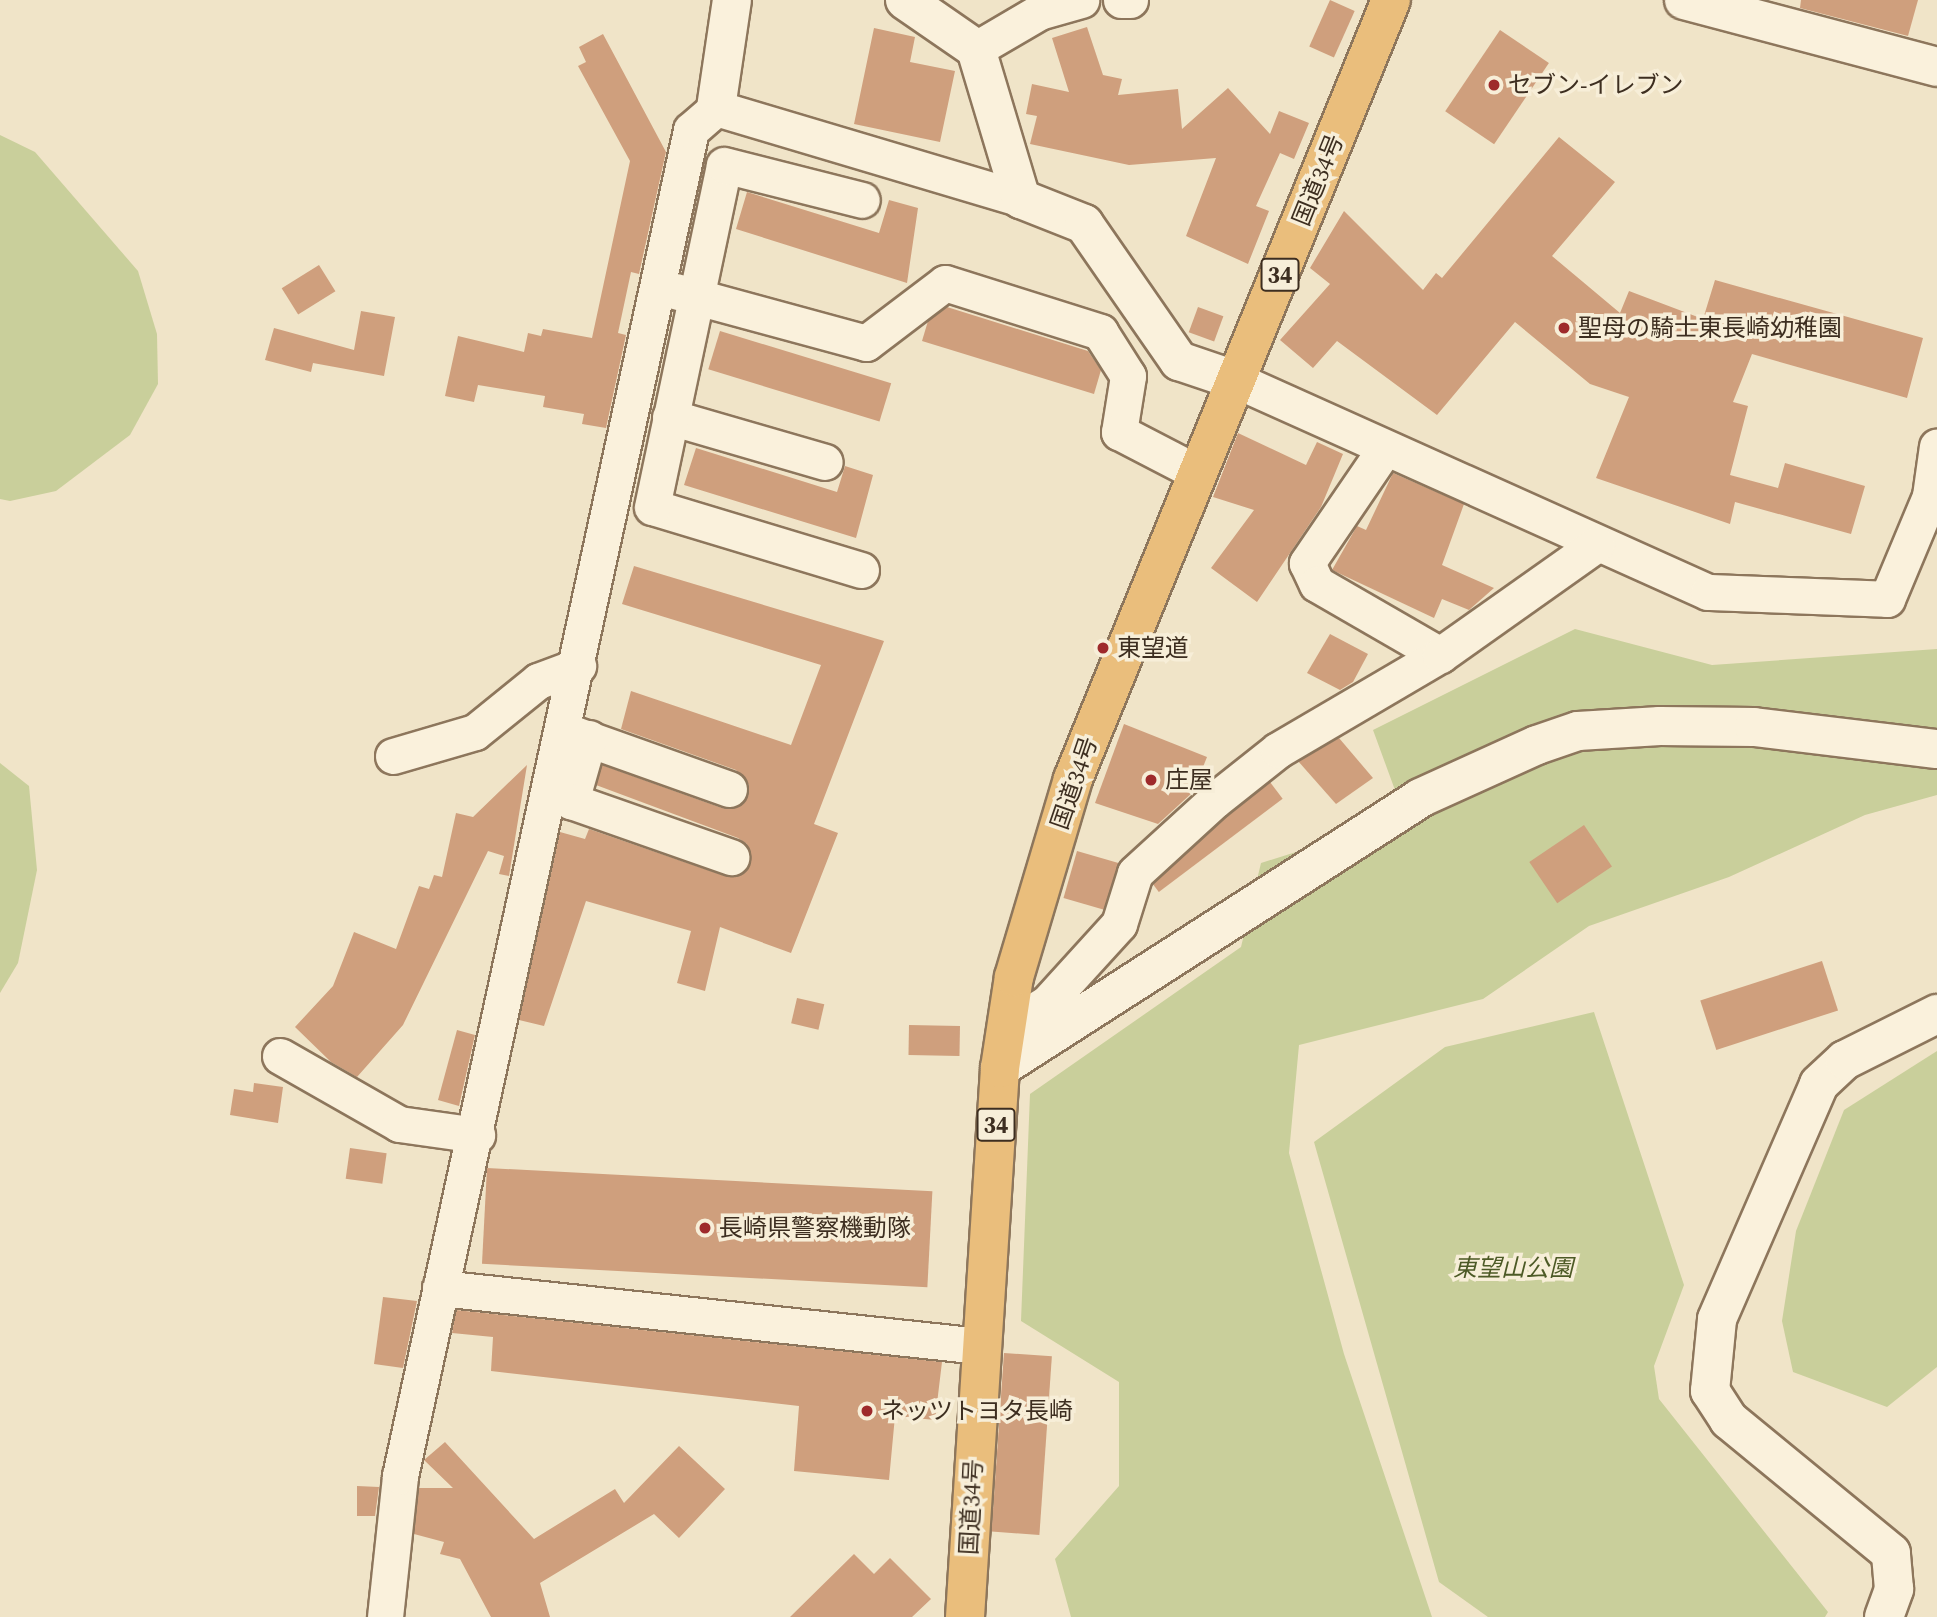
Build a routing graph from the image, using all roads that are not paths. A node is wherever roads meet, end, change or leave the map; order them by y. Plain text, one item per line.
1 (732, 0) edge
2 (905, 0) edge
3 (1081, 0) edge
4 (1121, 0) edge
5 (1130, 0) edge
6 (1391, 0) edge
7 (1684, 0) edge
8 (976, 49) junction
9 (1937, 67) edge
10 (716, 108) junction
11 (1021, 199) junction
12 (862, 200) dead end
13 (658, 286) junction
14 (695, 296) junction
15 (1238, 381) junction
16 (670, 417) junction
17 (1937, 446) edge
18 (1384, 450) junction
19 (825, 462) dead end
20 (1198, 473) junction
21 (1933, 495) edge
22 (1597, 544) junction
23 (861, 570) dead end
24 (1440, 655) junction
25 (578, 666) junction
26 (576, 734) junction
27 (1937, 749) edge
28 (393, 756) dead end
29 (729, 789) dead end
30 (731, 857) dead end
31 (1937, 1014) edge
32 (1006, 1028) junction
33 (280, 1056) dead end
34 (1000, 1068) junction
35 (477, 1135) junction
36 (440, 1288) junction
37 (980, 1346) junction
38 (385, 1617) edge
39 (965, 1617) edge
40 (1884, 1617) edge

1 - 10 street
2 - 8 street
3 - 8 street
4 - 5 street
6 - 15 highway, 国道34号 / 34
7 - 9 street
8 - 11 street
10 - 11 street
10 - 13 street
11 - 15 street
12 - 14 street
13 - 14 street
13 - 25 street
14 - 16 street
14 - 20 street
15 - 18 street
15 - 20 highway, 国道34号 / 34
16 - 19 street
16 - 23 street
17 - 21 street
18 - 22 street
18 - 24 street
20 - 32 highway, 国道34号 / 34
21 - 22 street
22 - 24 street
24 - 32 street
25 - 26 street
25 - 28 street
26 - 29 street
26 - 30 street
26 - 35 street
27 - 34 street
31 - 40 street
32 - 34 highway, 国道34号 / 34
33 - 35 street
34 - 37 highway, 国道34号 / 34
35 - 36 street
36 - 37 street
36 - 38 street
37 - 39 highway, 国道34号 / 34

